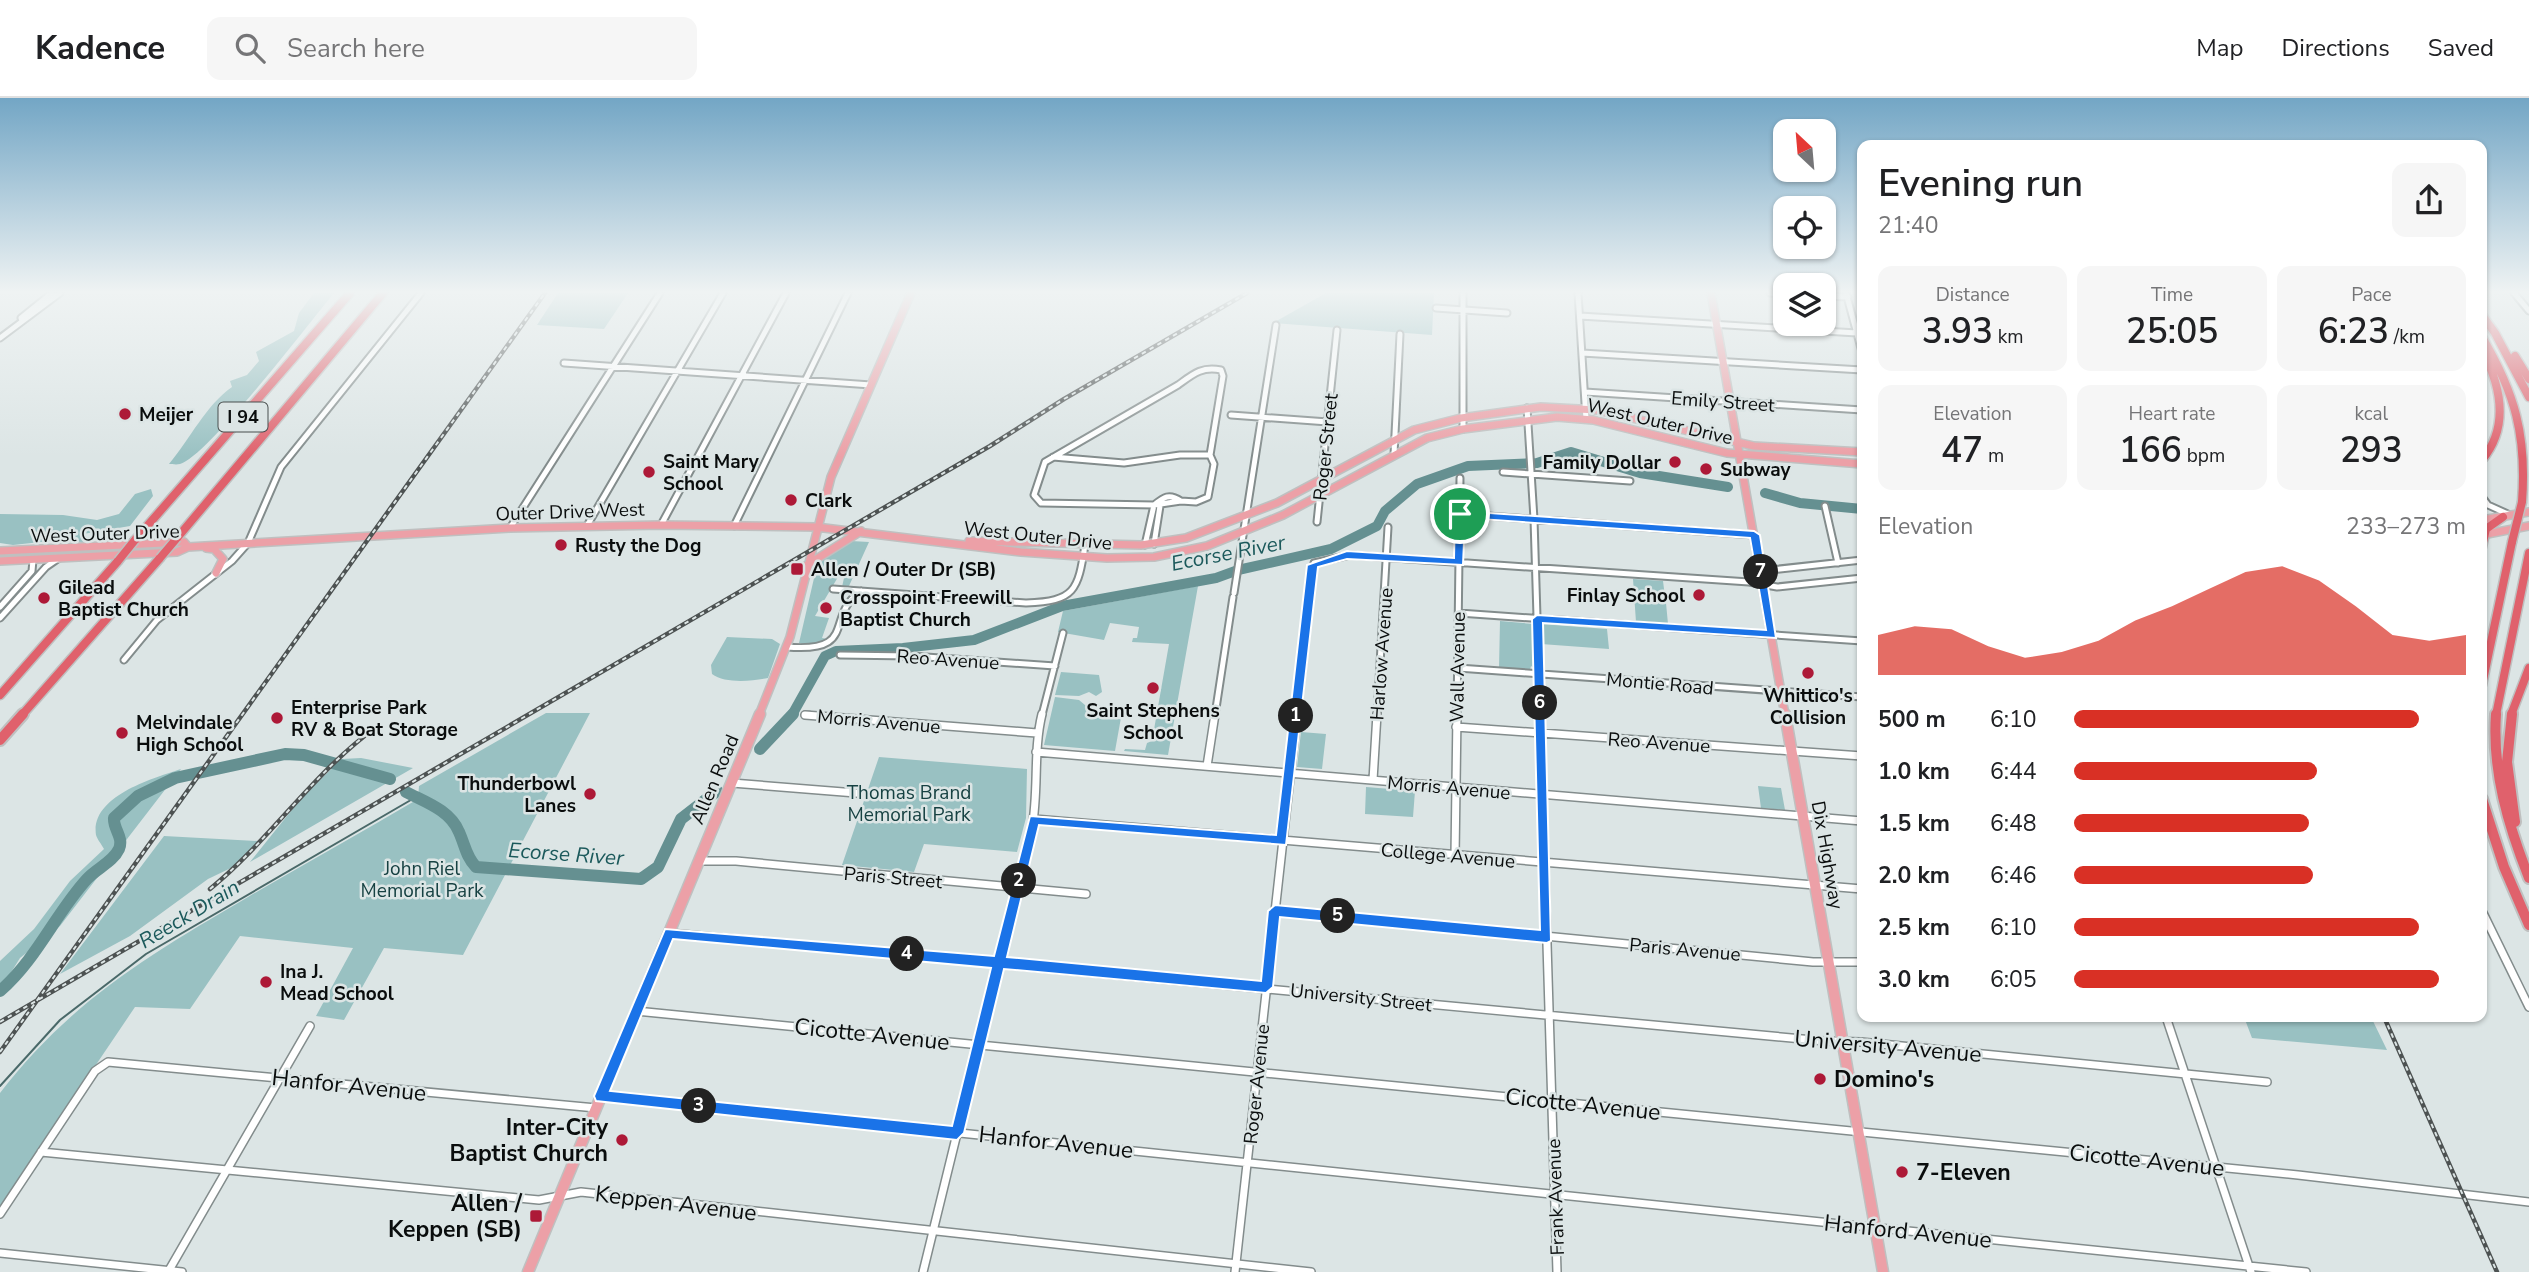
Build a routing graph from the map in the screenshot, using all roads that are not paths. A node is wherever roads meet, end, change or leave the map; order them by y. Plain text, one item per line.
1 (302, 348) edge
2 (337, 348) edge
3 (377, 348) edge
4 (625, 348) edge
5 (691, 348) edge
6 (756, 348) edge
7 (822, 348) edge
8 (887, 348) edge
9 (1272, 348) edge
10 (1335, 348) edge
11 (1399, 348) edge
12 (1462, 348) edge
13 (1582, 348) edge
14 (1721, 348) edge
15 (2489, 348) edge
16 (2503, 348) edge
17 (2508, 348) edge
18 (1582, 353) junction
19 (2487, 361) edge
20 (1723, 362) junction
21 (564, 363) dead end
22 (613, 367) junction
23 (1857, 370) edge
24 (677, 371) junction
25 (741, 376) junction
26 (2529, 379) edge
27 (806, 380) junction
28 (871, 385) junction
29 (1585, 391) junction
30 (2529, 397) edge
31 (1729, 402) junction
32 (1527, 408) junction
33 (1586, 408) junction
34 (1857, 410) edge
35 (1231, 415) dead end
36 (1261, 416) junction
37 (1461, 418) junction
38 (1586, 419) junction
39 (1530, 420) junction
40 (1328, 422) junction
41 (1463, 429) junction
42 (1395, 438) junction
43 (1714, 439) junction
44 (1738, 443) junction
45 (1768, 447) junction
46 (1710, 449) junction
47 (1813, 450) junction
48 (1857, 452) edge
49 (2487, 452) edge
50 (1395, 454) junction
51 (1210, 455) junction
52 (1740, 455) junction
53 (1053, 457) junction
54 (1770, 458) junction
55 (1815, 461) junction
56 (1857, 464) edge
57 (1503, 472) dead end
58 (1532, 473) junction
59 (1460, 478) dead end
60 (1321, 481) junction
61 (1630, 481) dead end
62 (1320, 497) junction
63 (2522, 502) joint
64 (2487, 504) edge
65 (1157, 505) junction
66 (1825, 506) dead end
67 (2529, 512) edge
68 (1460, 514) junction
69 (1247, 516) junction
70 (2507, 516) junction
71 (1534, 519) junction
72 (2487, 519) edge
73 (1317, 522) dead end
74 (587, 524) junction
75 (661, 524) junction
76 (734, 526) junction
77 (2529, 526) edge
78 (816, 527) junction
79 (1388, 527) dead end
80 (510, 528) junction
81 (2487, 529) edge
82 (861, 531) junction
83 (1244, 531) junction
84 (2487, 533) edge
85 (1754, 535) junction
86 (952, 542) junction
87 (248, 543) junction
88 (1085, 545) junction
89 (1149, 545) junction
90 (191, 547) junction
91 (2, 552) edge
92 (2529, 553) edge
93 (1083, 556) junction
94 (1387, 557) junction
95 (59, 558) junction
96 (33, 559) junction
97 (0, 561) edge
98 (1857, 561) edge
99 (1459, 562) junction
100 (1838, 563) junction
101 (807, 565) junction
102 (1535, 567) junction
103 (1760, 571) junction
104 (216, 573) junction
105 (1857, 579) edge
106 (1763, 584) junction
107 (833, 589) dead end
108 (864, 590) junction
109 (0, 607) edge
110 (1458, 613) junction
111 (0, 618) edge
112 (1537, 619) junction
113 (1063, 633) dead end
114 (1772, 635) junction
115 (1857, 641) edge
116 (787, 647) junction
117 (840, 655) dead end
118 (124, 660) dead end
119 (2487, 661) edge
120 (1055, 666) junction
121 (1458, 668) junction
122 (2529, 668) edge
123 (1538, 673) junction
124 (1781, 692) junction
125 (0, 695) edge
126 (1857, 697) edge
127 (805, 715) dead end
128 (1456, 727) junction
129 (1037, 733) junction
130 (1541, 733) junction
131 (0, 740) edge
132 (1036, 752) junction
133 (1792, 752) junction
134 (1857, 756) edge
135 (1206, 766) junction
136 (1289, 774) junction
137 (1373, 780) junction
138 (732, 783) junction
139 (1456, 788) junction
140 (881, 795) dead end
141 (1543, 796) junction
142 (2487, 814) edge
143 (1804, 816) junction
144 (1034, 819) junction
145 (1857, 821) edge
146 (2514, 837) junction
147 (1282, 841) junction
148 (1455, 856) junction
149 (699, 861) junction
150 (1545, 864) junction
151 (2529, 878) edge
152 (1815, 886) junction
153 (1017, 889) junction
154 (1857, 889) edge
155 (1086, 894) dead end
156 (1275, 911) junction
157 (2487, 921) edge
158 (2529, 925) edge
159 (669, 933) junction
160 (1547, 937) junction
161 (1829, 961) junction
162 (1857, 962) edge
163 (999, 963) junction
164 (1266, 987) junction
165 (2529, 1007) edge
166 (636, 1011) junction
167 (1509, 1012) joint
168 (1550, 1015) junction
169 (2168, 1022) edge
170 (310, 1026) dead end
171 (1842, 1041) junction
172 (979, 1045) junction
173 (1258, 1073) junction
174 (2186, 1075) junction
175 (281, 1078) junction
176 (2267, 1082) dead end
177 (601, 1096) junction
178 (1552, 1101) junction
179 (596, 1108) junction
180 (1858, 1132) junction
181 (957, 1133) junction
182 (41, 1152) junction
183 (1247, 1161) junction
184 (2216, 1166) junction
185 (226, 1170) junction
186 (1510, 1189) joint
187 (1554, 1193) junction
188 (559, 1196) junction
189 (2529, 1202) edge
190 (0, 1214) edge
191 (1875, 1227) junction
192 (933, 1232) junction
193 (0, 1253) edge
194 (1236, 1268) edge
195 (2250, 1269) edge
196 (168, 1271) edge
197 (182, 1272) edge
198 (528, 1272) edge
199 (923, 1272) edge
200 (1311, 1272) edge
201 (1557, 1272) edge
202 (1883, 1272) edge
203 (2306, 1272) edge

1 - 125 highway, I 94, bridge
2 - 131 highway, I 94, bridge
3 - 87 street
4 - 22 street
5 - 24 street
6 - 25 street
7 - 27 street
8 - 28 main road, Allen Road
9 - 36 street
10 - 40 street, Roger Street
11 - 42 street
12 - 37 street
13 - 18 street
14 - 20 main road, Dix Highway
15 - 63 highway
16 - 30 highway
17 - 26 highway
18 - 20 street
18 - 29 street
19 - 49 highway
20 - 23 street
20 - 31 main road, Dix Highway
21 - 22 street
22 - 24 street
22 - 80 street
24 - 25 street
24 - 74 street
25 - 27 street
25 - 75 street
27 - 28 street
27 - 76 street
28 - 78 main road, Allen Road
29 - 31 street, Emily Street
29 - 33 street
31 - 34 street, Emily Street
31 - 44 main road, Dix Highway
32 - 33 main road, West Outer Drive
32 - 37 main road, West Outer Drive
32 - 39 street, Frank Avenue
33 - 38 street
33 - 43 main road, West Outer Drive
35 - 36 street
36 - 40 street
36 - 69 street
37 - 41 street
37 - 42 main road, West Outer Drive
38 - 39 main road, West Outer Drive
38 - 46 main road, West Outer Drive
39 - 41 main road, West Outer Drive
39 - 58 street, Frank Avenue
40 - 60 street, Roger Street
41 - 50 main road, West Outer Drive
42 - 50 street
42 - 60 main road, West Outer Drive
43 - 44 main road, West Outer Drive
43 - 46 main road
44 - 45 main road, West Outer Drive
44 - 52 main road, Dix Highway
45 - 47 main road, West Outer Drive
45 - 54 main road
46 - 52 main road, West Outer Drive
47 - 48 main road, West Outer Drive
47 - 55 main road
50 - 62 main road, West Outer Drive
51 - 53 street
51 - 53 street
51 - 65 street
52 - 54 main road, West Outer Drive
52 - 85 main road, Dix Highway
53 - 65 street
54 - 55 main road, West Outer Drive
55 - 56 main road, West Outer Drive
57 - 58 street
58 - 61 street
58 - 71 street, Frank Avenue
59 - 68 street, Wall Avenue
60 - 62 street, Roger Street
60 - 69 main road, West Outer Drive
62 - 73 street, Roger Street
62 - 83 main road, West Outer Drive
63 - 119 highway, bridge
64 - 70 street
65 - 89 street
66 - 100 street
67 - 70 main road
68 - 71 street
68 - 99 street, Wall Avenue
69 - 83 street
69 - 89 main road, West Outer Drive
70 - 72 main road
70 - 81 highway
71 - 85 street
71 - 102 street, Frank Avenue
74 - 75 main road, Outer Drive West
74 - 80 main road, Outer Drive West
75 - 76 main road, Outer Drive West
76 - 78 main road, Outer Drive West
77 - 84 main road
78 - 82 main road, Outer Drive West
78 - 101 main road, Allen Road
79 - 94 street, Harlow Avenue
80 - 87 main road, Outer Drive West
82 - 86 main road, Outer Drive West
82 - 101 main road
83 - 93 main road, West Outer Drive
83 - 135 street
85 - 103 main road, Dix Highway
86 - 88 main road, West Outer Drive
86 - 93 main road, West Outer Drive
87 - 90 main road, Outer Drive West
87 - 104 street
88 - 89 main road, West Outer Drive
88 - 93 street
90 - 91 main road, West Outer Drive
90 - 95 main road, West Outer Drive
90 - 104 main road
92 - 146 highway
93 - 108 street
94 - 99 street
94 - 136 street, Roger Avenue
94 - 137 street, Harlow Avenue
95 - 96 main road, West Outer Drive
95 - 111 street
96 - 97 main road, West Outer Drive
96 - 109 street
98 - 100 street
99 - 102 street
99 - 110 street, Wall Avenue
100 - 103 street
101 - 116 main road, Allen Road
102 - 106 street
102 - 112 street, Frank Avenue
103 - 106 main road, Dix Highway
104 - 118 street
105 - 106 street
106 - 114 main road, Dix Highway
107 - 108 street
108 - 116 street
110 - 112 street
110 - 121 street, Wall Avenue
112 - 114 street
112 - 123 street, Frank Avenue
113 - 120 street
114 - 115 street
114 - 124 main road, Dix Highway
116 - 138 main road, Allen Road
117 - 120 street, Reo Avenue
120 - 129 street
121 - 123 street, Montie Road
121 - 128 street, Wall Avenue
122 - 146 highway
123 - 124 street, Montie Road
123 - 130 street, Frank Avenue
124 - 126 street, Montie Road
124 - 133 main road, Dix Highway
127 - 129 street, Morris Avenue
128 - 130 street, Reo Avenue
128 - 139 street, Wall Avenue
129 - 132 street
130 - 133 street, Reo Avenue
130 - 141 street, Frank Avenue
132 - 135 street, Morris Avenue
132 - 144 street
133 - 134 street, Reo Avenue
133 - 143 main road, Dix Highway
135 - 136 street, Morris Avenue
136 - 137 street, Morris Avenue
136 - 147 street, Roger Avenue
137 - 139 street, Morris Avenue
138 - 140 street
138 - 149 main road, Allen Road
139 - 141 street, Morris Avenue
139 - 148 street, Wall Avenue
141 - 143 street, Morris Avenue
141 - 150 street, Frank Avenue
142 - 158 highway
143 - 145 street, Morris Avenue
143 - 152 main road, Dix Highway
144 - 147 street, College Avenue
144 - 153 street
146 - 151 highway
147 - 148 street, College Avenue
147 - 156 street, Roger Avenue
148 - 150 street, College Avenue
149 - 153 street, Paris Street
149 - 159 main road, Allen Road
150 - 152 street, College Avenue
150 - 160 street, Frank Avenue
152 - 154 street, College Avenue
152 - 161 main road, Dix Highway
153 - 155 street, Paris Street
153 - 163 street
156 - 160 street, Paris Avenue
156 - 164 street, Roger Avenue
157 - 165 street
159 - 163 street, University Street
159 - 166 main road, Allen Road
160 - 161 street, Paris Avenue
160 - 168 street, Frank Avenue
161 - 162 street, Paris Avenue
161 - 171 main road, Dix Highway
163 - 164 street, University Street
163 - 172 street
164 - 167 street, University Street
164 - 173 street, Roger Avenue
166 - 172 street, Cicotte Avenue
166 - 177 main road, Allen Road
167 - 168 street, University Avenue
168 - 171 street, University Avenue
168 - 178 street, Frank Avenue
169 - 174 street
170 - 175 street
171 - 174 street, University Avenue
171 - 180 main road, Dix Highway
172 - 173 street, Cicotte Avenue
172 - 181 street
173 - 178 street, Cicotte Avenue
173 - 183 street, Roger Avenue
174 - 176 street, University Avenue
174 - 184 street
175 - 179 street, Hanfor Avenue
175 - 182 street, Hanfor Avenue
175 - 185 street
177 - 179 main road, Allen Road
177 - 181 street, Hanfor Avenue
178 - 180 street, Cicotte Avenue
178 - 187 street, Frank Avenue
179 - 188 main road, Allen Road
180 - 184 street, Cicotte Avenue
180 - 191 main road, Dix Highway
181 - 183 street, Hanfor Avenue
181 - 192 street
182 - 185 street, Keppen Avenue
182 - 190 street
183 - 186 street, Hanfor Avenue
183 - 194 street, Roger Avenue
184 - 189 street, Cicotte Avenue
184 - 195 street
185 - 188 street, Keppen Avenue
185 - 196 street
186 - 187 street, Hanford Avenue
187 - 191 street, Hanford Avenue
187 - 201 street, Frank Avenue
188 - 192 street, Keppen Avenue
188 - 198 main road, Allen Road
191 - 195 street, Hanford Avenue
191 - 202 main road, Dix Highway
192 - 194 street, Keppen Avenue
192 - 199 street
193 - 196 street
194 - 200 street, Keppen Avenue
195 - 203 street, Hanford Avenue
196 - 197 street

